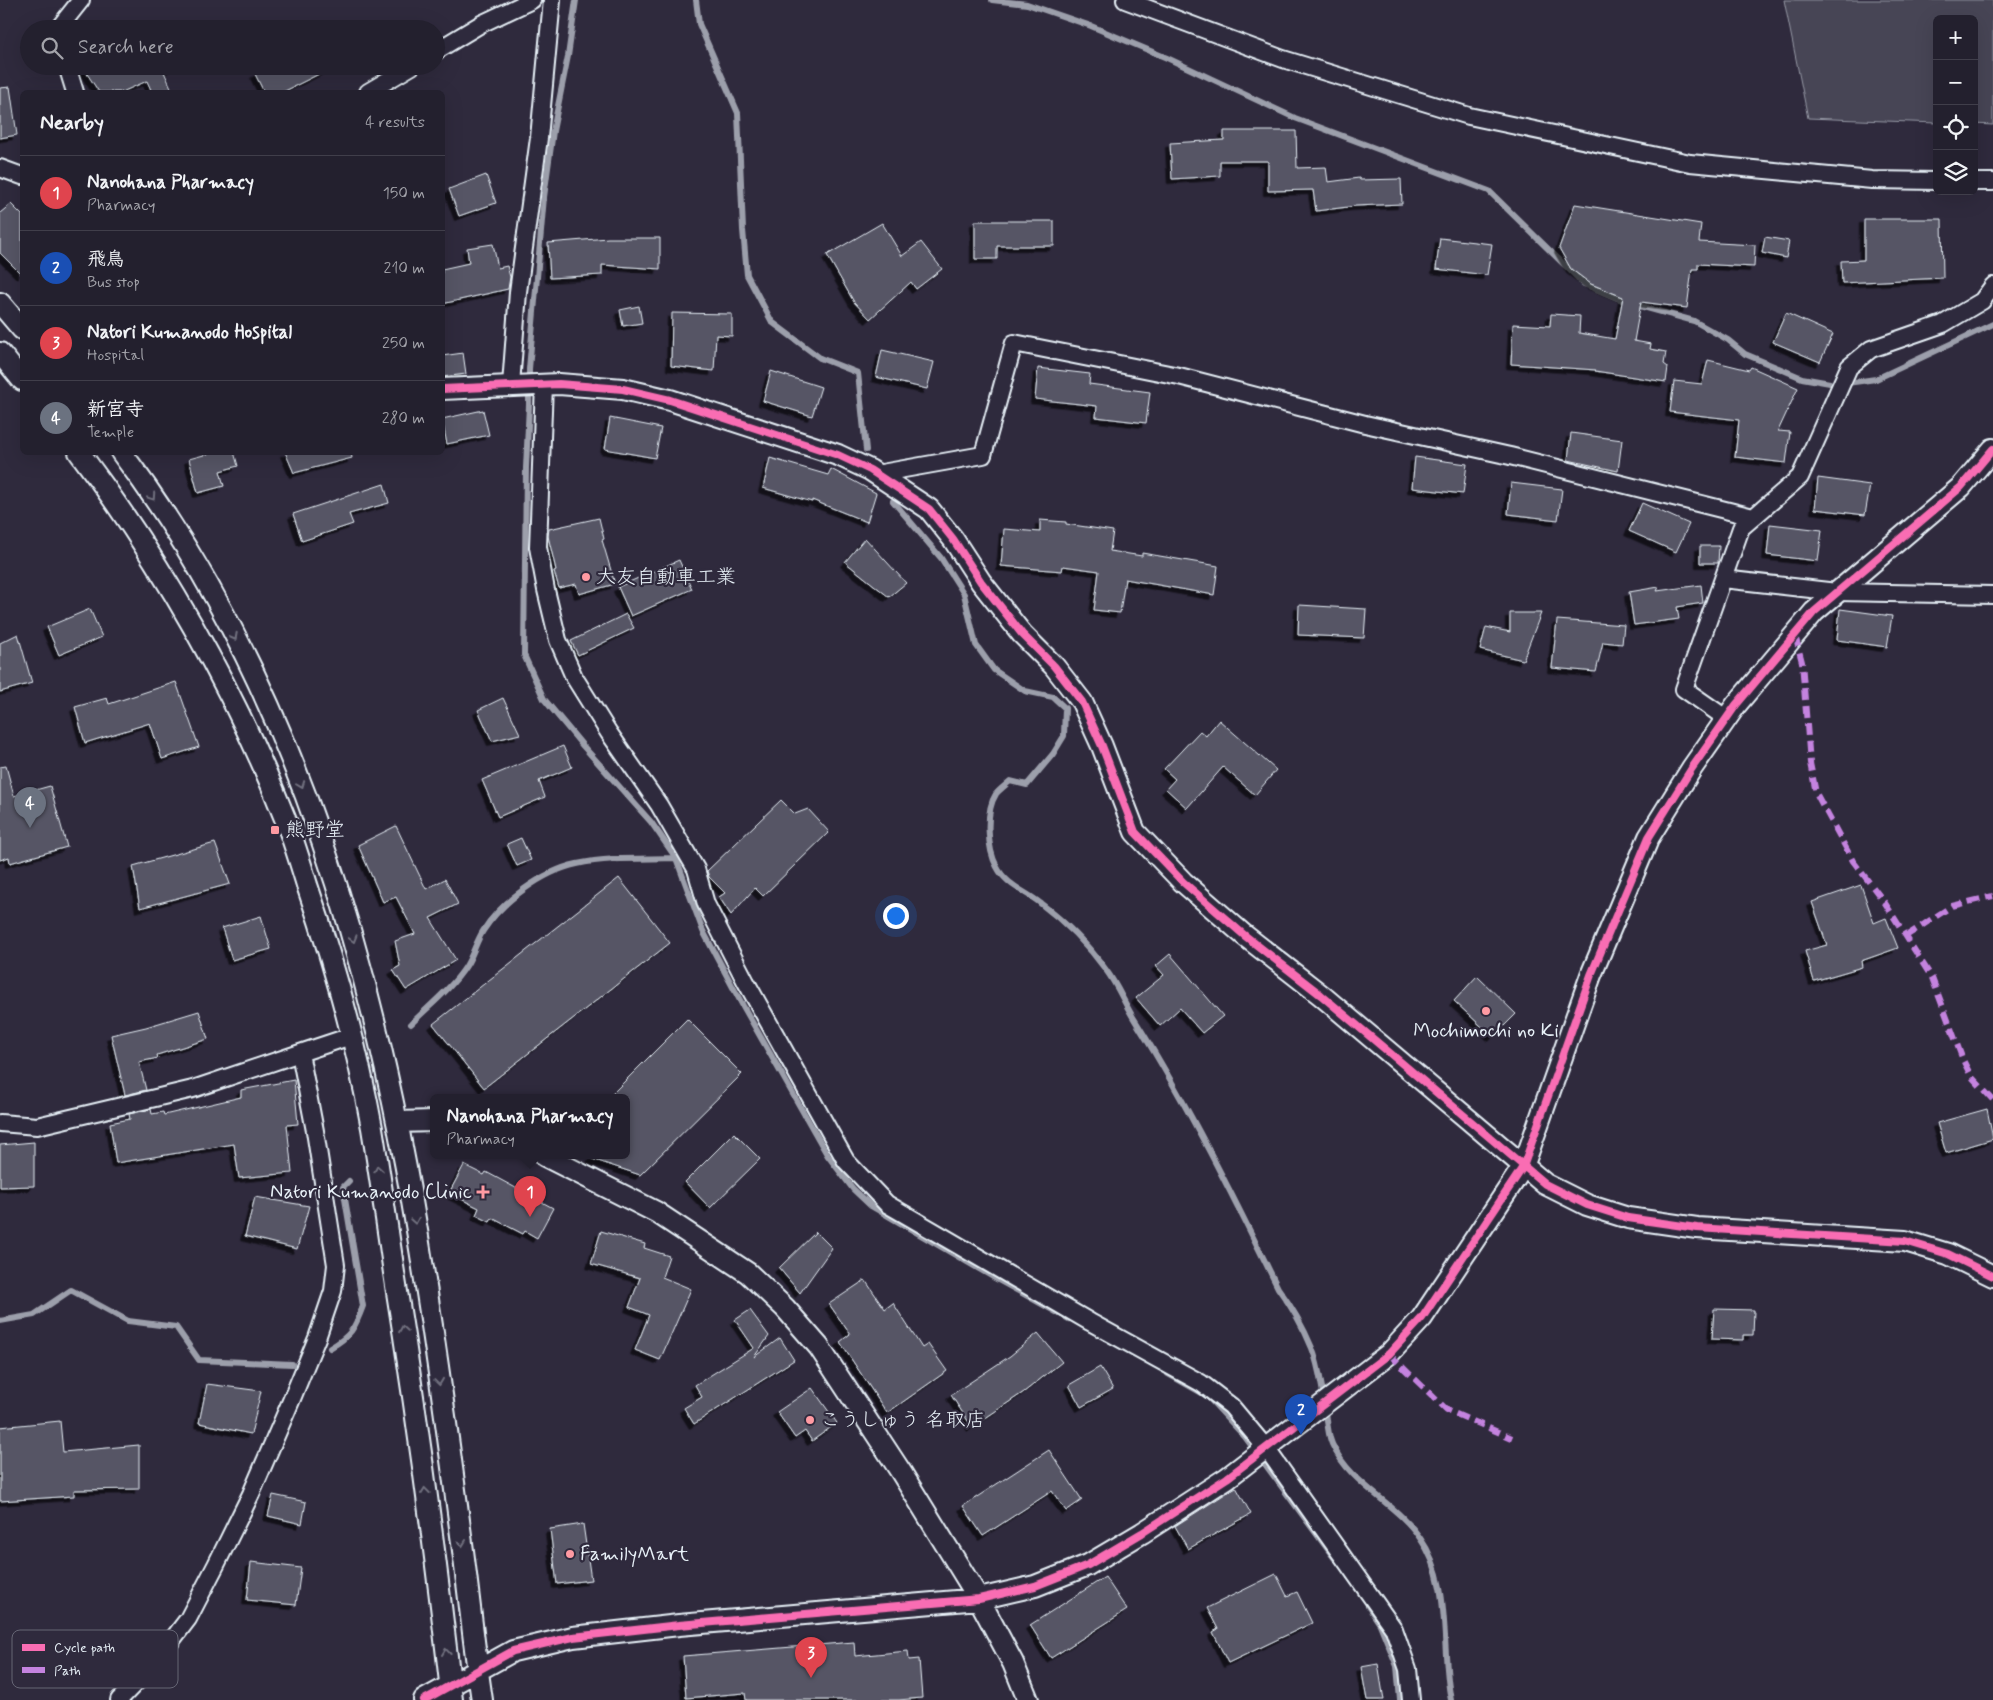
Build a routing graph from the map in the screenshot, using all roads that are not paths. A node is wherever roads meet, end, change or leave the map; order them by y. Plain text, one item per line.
1 (81, 0) edge
2 (532, 0) edge
3 (552, 0) edge
4 (1125, 0) edge
5 (65, 20) edge
6 (445, 46) edge
7 (70, 75) edge
8 (397, 75) edge
9 (74, 90) edge
10 (371, 90) edge
11 (0, 168) edge
12 (20, 175) edge
13 (1933, 181) edge
14 (1978, 182) edge
15 (1993, 182) edge
16 (1993, 286) edge
17 (0, 303) edge
18 (20, 327) edge
19 (0, 353) edge
20 (20, 378) edge
21 (528, 384) junction
22 (445, 389) edge
23 (1993, 449) edge
24 (81, 455) edge
25 (124, 455) edge
26 (126, 455) edge
27 (876, 474) junction
28 (97, 476) junction
29 (1753, 518) junction
30 (1723, 579) junction
31 (1837, 592) junction
32 (1993, 595) edge
33 (1727, 719) junction
34 (351, 1036) junction
35 (300, 1053) junction
36 (430, 1121) edge
37 (397, 1122) junction
38 (0, 1123) edge
39 (551, 1159) edge
40 (1523, 1167) junction
41 (1993, 1276) edge
42 (1258, 1454) junction
43 (979, 1598) junction
44 (178, 1632) edge
45 (478, 1672) junction
46 (131, 1688) edge
47 (451, 1692) edge
48 (119, 1700) edge
49 (424, 1700) edge
50 (482, 1700) edge
51 (1028, 1700) edge
52 (1411, 1700) edge

1 - 5 street
2 - 6 street
3 - 21 street
4 - 13 street
7 - 9 street
8 - 10 street
11 - 12 street
14 - 15 street
16 - 29 street
17 - 18 street
19 - 20 street
21 - 22 street
21 - 27 street
21 - 42 street
23 - 31 street
24 - 28 street
25 - 28 street
26 -> 37 street
27 - 29 street
27 - 40 street
28 - 34 street
29 - 30 street
30 - 31 street
30 - 33 street
31 - 32 street
31 - 33 street
33 - 40 street
34 - 35 street
47 -> 34 street
35 - 38 street
35 - 44 street
36 - 37 street
37 -> 45 street
39 - 43 street
40 - 41 street
40 - 42 street
42 - 43 street
42 - 52 street
43 - 45 street
43 - 51 street
45 - 47 street
45 - 50 street
46 - 48 street
47 - 49 street

